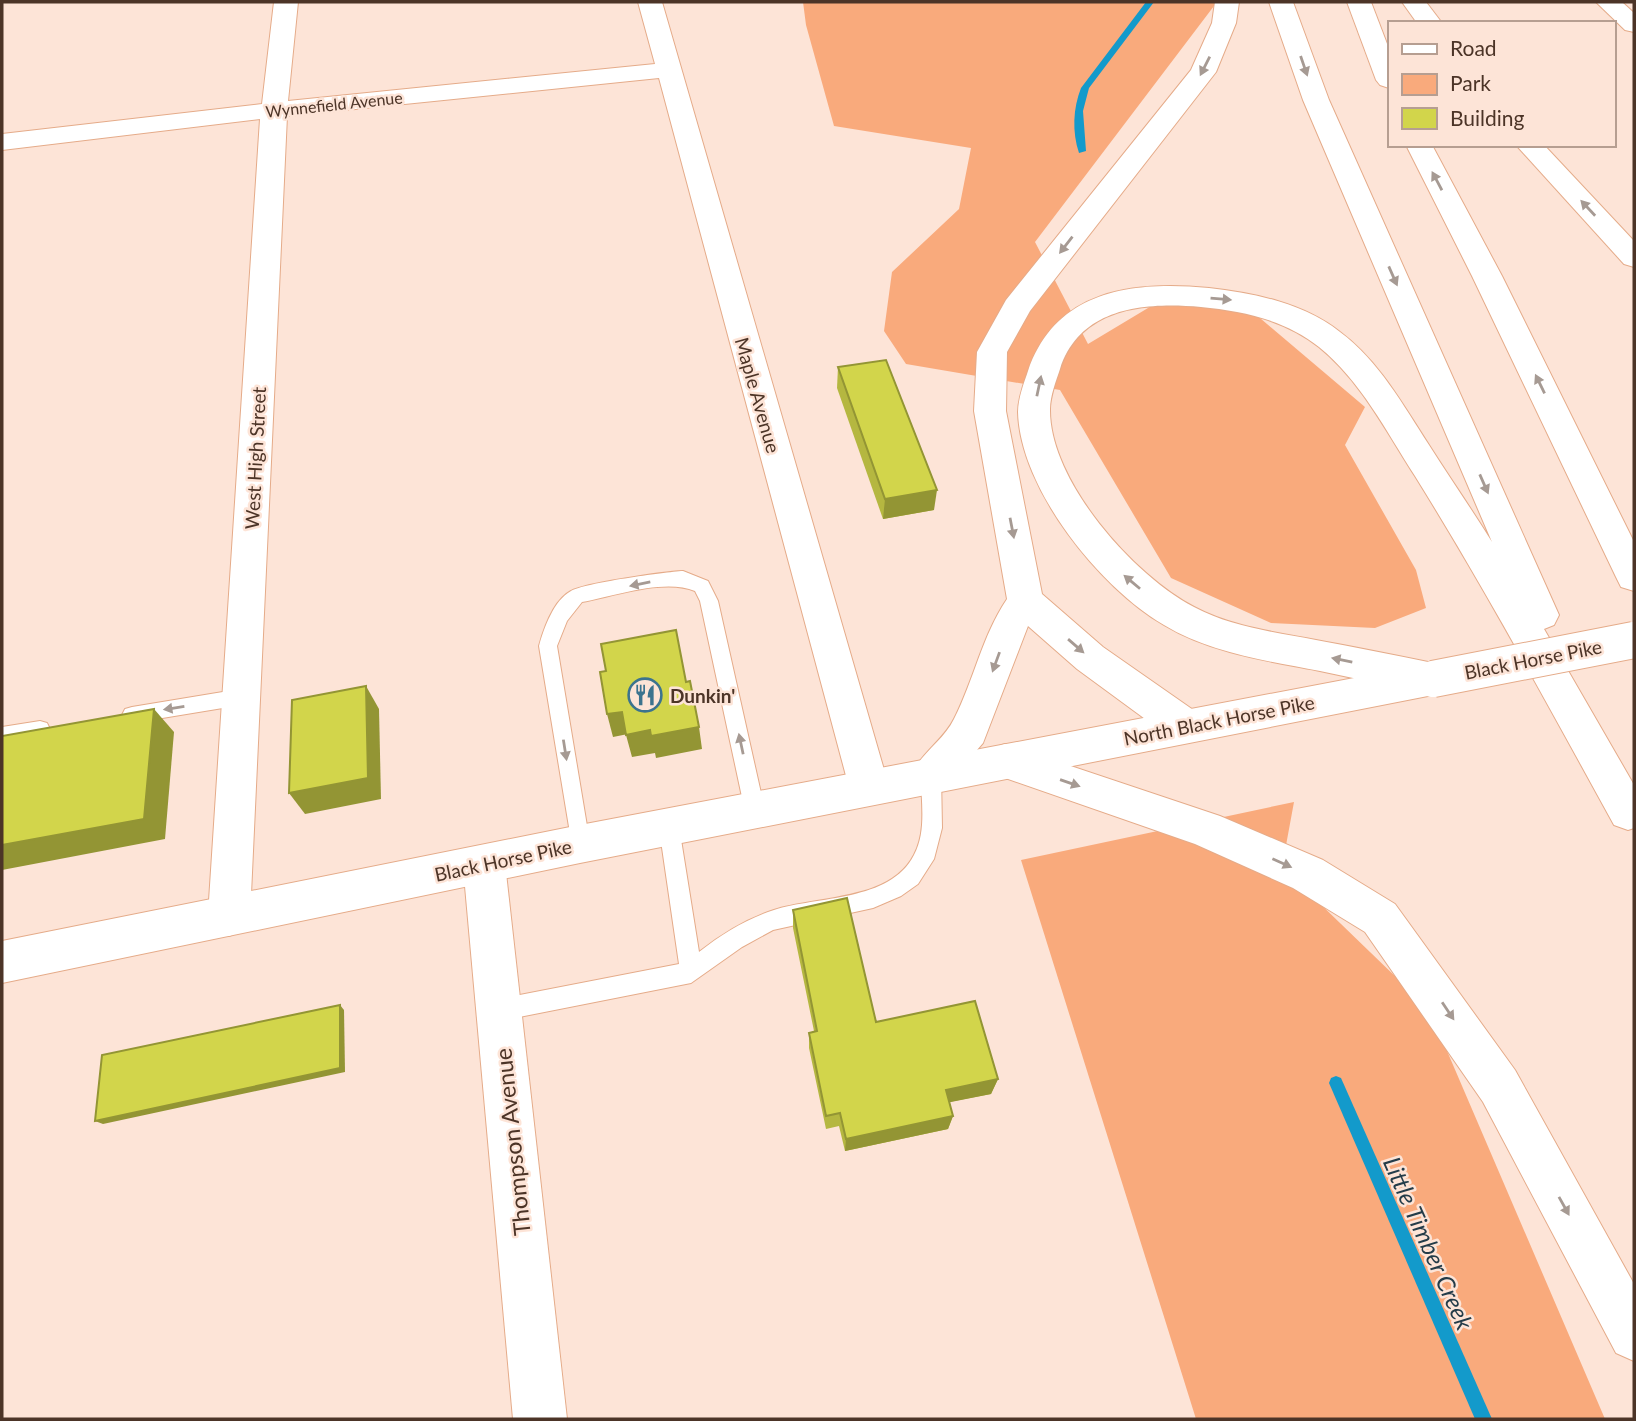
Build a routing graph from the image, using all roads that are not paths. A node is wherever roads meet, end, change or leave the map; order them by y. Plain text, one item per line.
1 (286, 2) edge
2 (650, 2) edge
3 (1227, 2) edge
4 (1281, 2) edge
5 (1359, 2) edge
6 (1414, 2) edge
7 (1608, 2) edge
8 (1428, 21) edge
9 (1634, 24) edge
10 (667, 70) junction
11 (1388, 77) edge
12 (274, 110) junction
13 (2, 142) edge
14 (1420, 147) edge
15 (1531, 147) edge
16 (1634, 258) edge
17 (1563, 431) junction
18 (1634, 551) edge
19 (1634, 577) edge
20 (1025, 601) junction
21 (1634, 639) edge
22 (1433, 678) junction
23 (241, 697) junction
24 (108, 718) edge
25 (1185, 726) junction
26 (55, 727) edge
27 (2, 736) edge
28 (1005, 761) junction
29 (931, 775) junction
30 (869, 787) junction
31 (755, 811) junction
32 (1631, 820) edge
33 (669, 827) junction
34 (580, 844) junction
35 (484, 864) junction
36 (229, 916) junction
37 (2, 962) edge
38 (691, 972) junction
39 (499, 1010) junction
40 (1634, 1335) edge
41 (540, 1419) edge

1 - 12 main road, West High Street
2 - 10 main road, Maple Avenue
3 -> 20 main road
4 -> 32 main road
5 - 11 main road
6 - 8 main road
7 - 9 main road
10 - 12 main road, Wynnefield Avenue
10 - 30 main road, Maple Avenue
12 - 13 main road, Wynnefield Avenue
12 - 23 main road, West High Street
17 -> 14 main road
16 -> 15 main road
17 - 18 main road
17 - 19 main road
20 -> 25 main road
20 -> 29 main road
21 - 22 main road, Black Horse Pike, bridge
22 - 25 main road, North Black Horse Pike
22 -> 32 main road
23 -> 24 lane
23 - 36 main road, West High Street
25 - 28 main road, North Black Horse Pike
26 - 27 lane
28 - 29 main road, Black Horse Pike
28 -> 40 main road
29 - 30 main road, Black Horse Pike
29 - 38 lane
30 - 31 main road, Black Horse Pike
31 - 33 main road, Black Horse Pike
31 -> 34 lane
33 - 34 main road, Black Horse Pike
33 - 38 lane
34 - 35 main road, Black Horse Pike
35 - 36 main road, Black Horse Pike
35 - 39 main road, Thompson Avenue
36 - 37 main road, Black Horse Pike
38 - 39 lane
39 - 41 main road, Thompson Avenue

